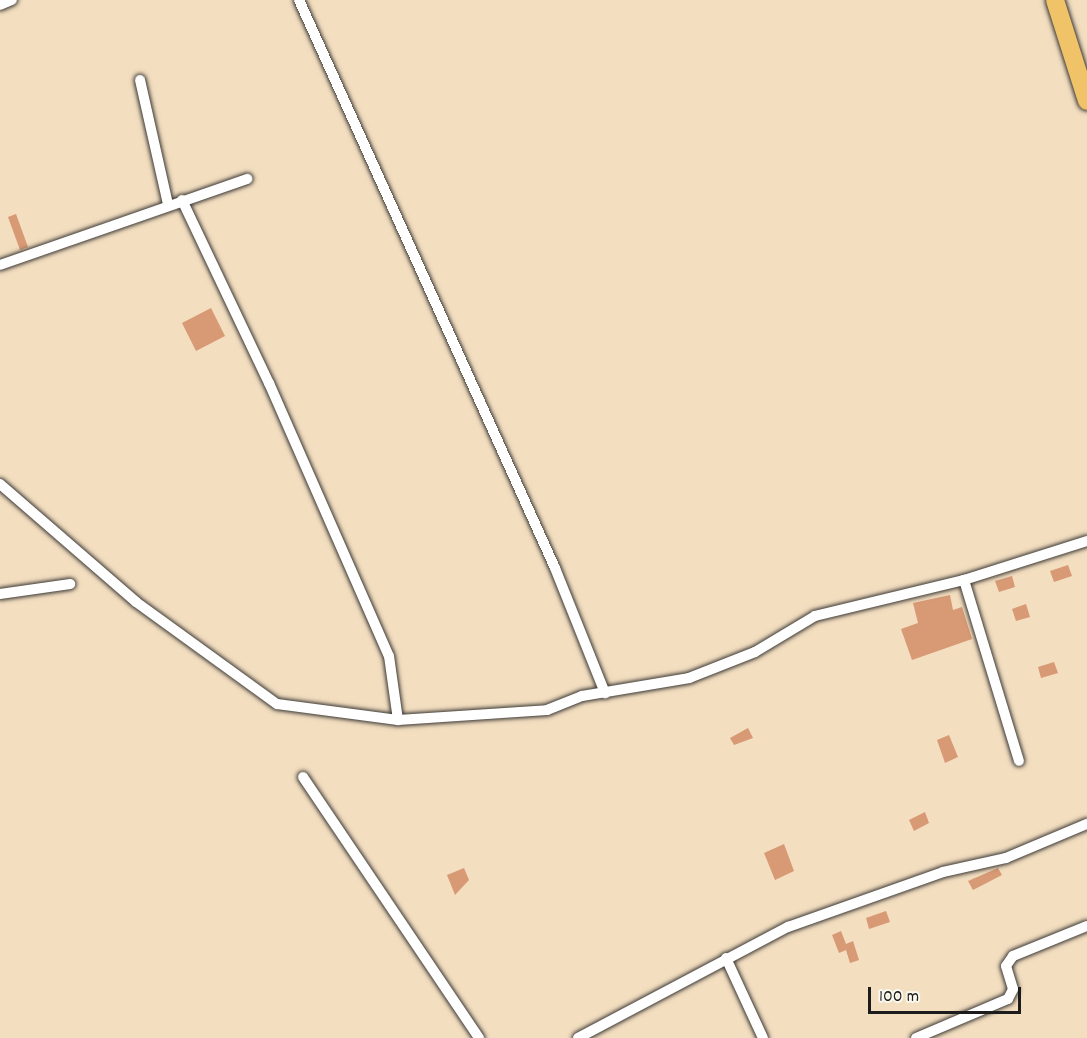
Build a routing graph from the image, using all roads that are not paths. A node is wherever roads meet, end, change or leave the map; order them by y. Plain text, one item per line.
1 (12, 0) edge
2 (299, 0) edge
3 (1055, 0) edge
4 (0, 5) edge
5 (140, 80) dead end
6 (1087, 101) edge
7 (247, 179) dead end
8 (182, 200) junction
9 (168, 204) junction
10 (0, 265) edge
11 (0, 484) edge
12 (1087, 541) edge
13 (964, 580) junction
14 (70, 584) dead end
15 (0, 594) edge
16 (605, 693) junction
17 (398, 720) junction
18 (1019, 762) dead end
19 (303, 777) dead end
20 (1087, 824) edge
21 (1087, 926) edge
22 (726, 958) junction
23 (938, 1034) edge
24 (479, 1038) edge
25 (578, 1038) edge
26 (763, 1038) edge
27 (916, 1038) edge

1 - 4 street
2 - 16 street
3 - 6 highway
5 - 9 street
7 - 8 street
8 - 9 street
8 - 17 street
9 - 10 street
11 - 17 street
12 - 13 street
13 - 16 street
13 - 18 street
14 - 15 street
16 - 17 street
19 - 24 street
20 - 22 street
21 - 23 street
22 - 25 street
22 - 26 street
23 - 27 street

